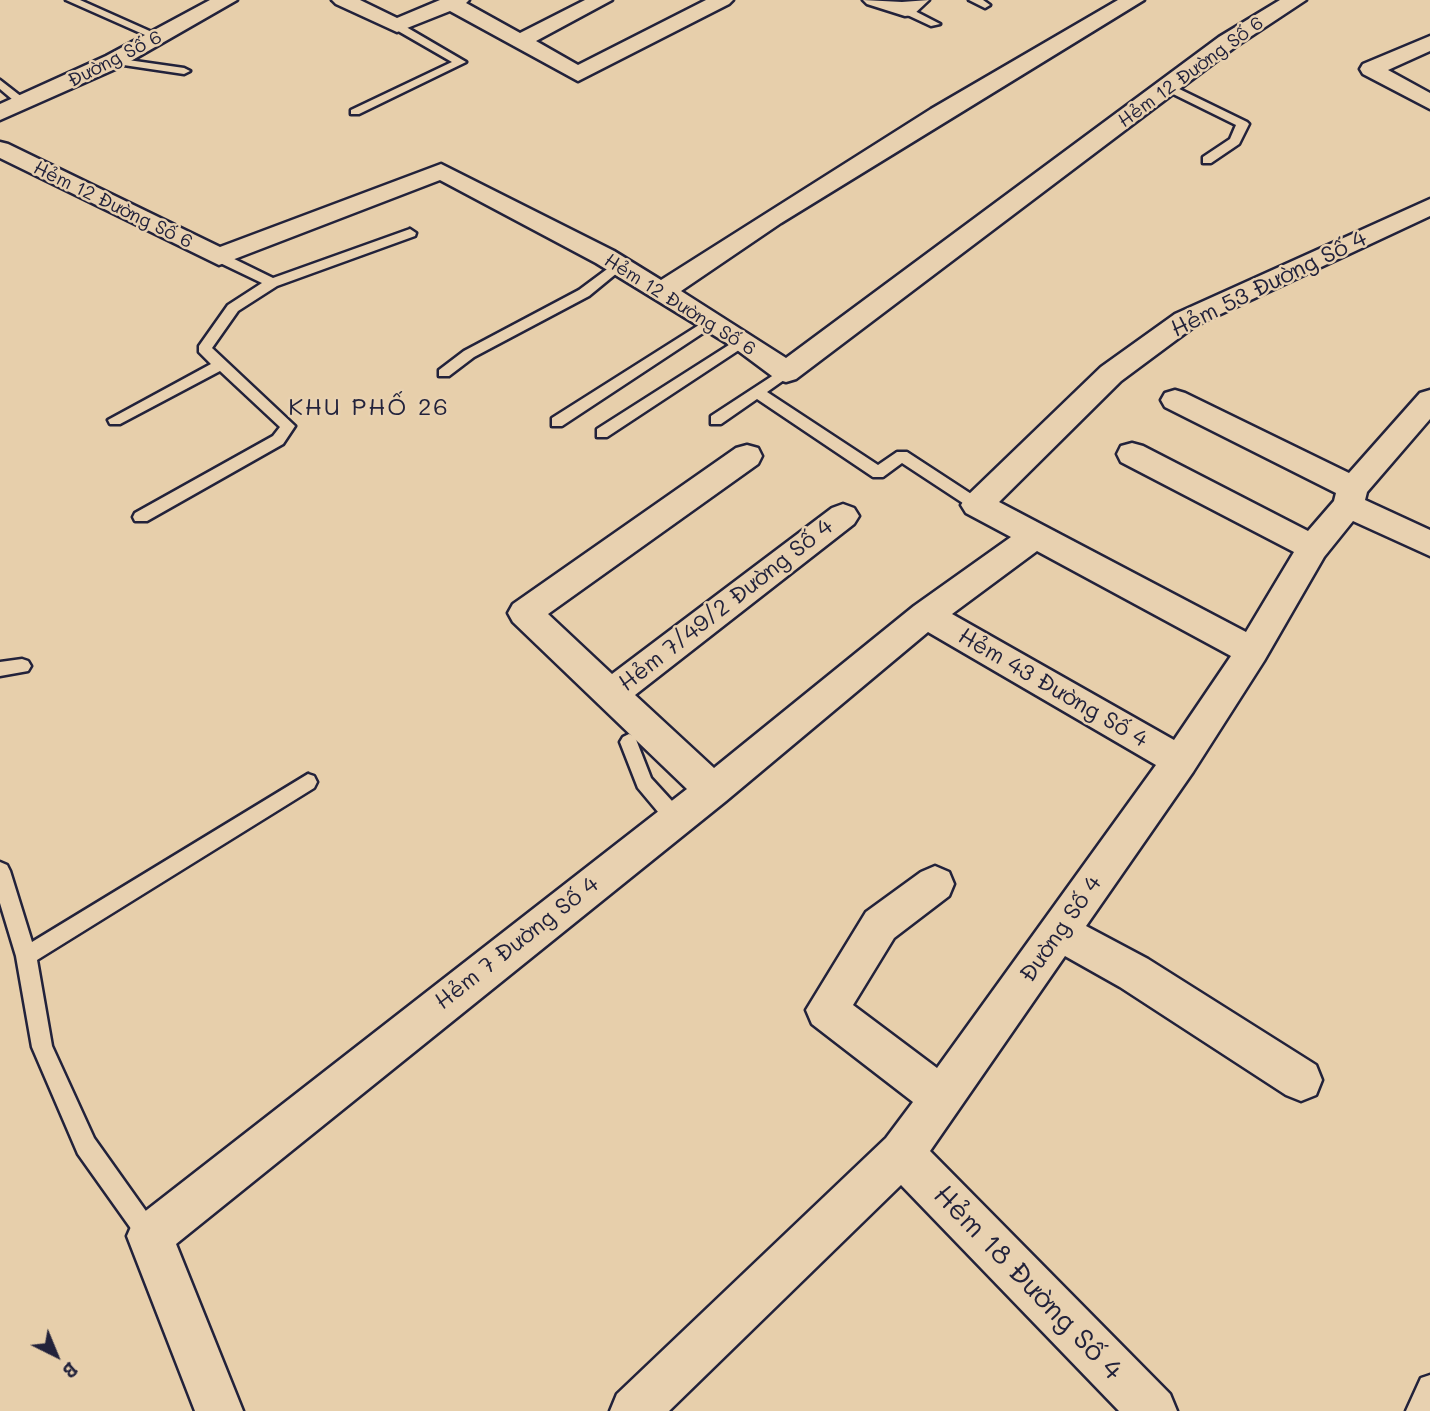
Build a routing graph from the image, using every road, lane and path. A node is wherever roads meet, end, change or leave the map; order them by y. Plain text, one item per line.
1 (71, 0) edge
2 (226, 0) edge
3 (343, 0) edge
4 (601, 0) edge
5 (722, 0) edge
6 (874, 0) edge
7 (1133, 0) edge
8 (1295, 0) edge
9 (455, 2) edge
10 (911, 5) edge
11 (935, 24) dead end
12 (397, 26) junction
13 (158, 37) junction
14 (518, 42) junction
15 (1430, 43) edge
16 (114, 61) junction
17 (184, 71) dead end
18 (0, 83) edge
19 (1167, 87) junction
20 (1430, 102) edge
21 (23, 103) junction
22 (355, 112) dead end
23 (0, 113) edge
24 (0, 149) edge
25 (1207, 160) dead end
26 (1430, 207) edge
27 (410, 233) dead end
28 (219, 257) junction
29 (618, 265) junction
30 (272, 283) junction
31 (661, 292) junction
32 (710, 322) junction
33 (743, 341) junction
34 (222, 364) junction
35 (786, 372) junction
36 (444, 373) dead end
37 (757, 392) junction
38 (1175, 400) dead end
39 (1430, 400) edge
40 (114, 420) dead end
41 (716, 420) dead end
42 (557, 422) dead end
43 (602, 433) dead end
44 (1132, 454) dead end
45 (747, 456) dead end
46 (1350, 496) junction
47 (977, 505) junction
48 (843, 516) dead end
49 (141, 517) dead end
50 (1034, 537) junction
51 (1430, 544) edge
52 (1313, 548) junction
53 (926, 615) junction
54 (1252, 651) junction
55 (22, 666) dead end
56 (0, 669) edge
57 (610, 695) junction
58 (629, 742) dead end
59 (1180, 761) junction
60 (308, 782) dead end
61 (713, 790) junction
62 (676, 819) junction
63 (0, 871) edge
64 (935, 884) dead end
65 (1059, 932) junction
66 (26, 956) junction
67 (1301, 1080) dead end
68 (942, 1098) junction
69 (902, 1154) junction
70 (150, 1236) junction
71 (1430, 1387) edge
72 (219, 1411) edge
73 (634, 1411) edge
74 (1153, 1411) edge
75 (1418, 1411) edge

1 - 13 lane
2 - 13 street, Đường Số 6
3 - 12 street
4 - 14 street
5 - 14 street
6 - 10 street
7 - 31 street
8 - 19 street, Hẻm 12 Đường Số 6
9 - 12 street
9 - 14 street
10 - 11 lane
12 - 22 lane
13 - 16 street, Đường Số 6
15 - 20 street
16 - 17 lane
16 - 21 street, Đường Số 6
18 - 21 lane
19 - 25 lane
19 - 35 street, Hẻm 12 Đường Số 6
21 - 23 street, Đường Số 6
24 - 28 street, Hẻm 12 Đường Số 6
26 - 47 street, Hẻm 53 Đường Số 4
27 - 30 lane
28 - 29 street, Hẻm 12 Đường Số 6
28 - 30 lane
29 - 31 street, Hẻm 12 Đường Số 6
29 - 36 lane
30 - 34 lane
31 - 32 street, Hẻm 12 Đường Số 6
32 - 33 street, Hẻm 12 Đường Số 6
32 - 42 lane
33 - 35 street, Hẻm 12 Đường Số 6
33 - 43 lane
34 - 40 lane
34 - 49 lane
35 - 37 lane
37 - 41 lane
37 - 47 lane
38 - 46 street
39 - 46 street, Đường Số 4
44 - 52 street
45 - 57 street
46 - 51 street
46 - 52 street, Đường Số 4
47 - 50 street
48 - 57 street, Hẻm 7/49/2 Đường Số 4
50 - 53 street, Hẻm 7 Đường Số 4
50 - 54 street
52 - 54 street, Đường Số 4
53 - 59 street, Hẻm 43 Đường Số 4
53 - 61 street, Hẻm 7 Đường Số 4
54 - 59 street, Đường Số 4
55 - 56 lane
57 - 61 street
58 - 62 lane
59 - 65 street, Đường Số 4
60 - 66 lane
61 - 62 street, Hẻm 7 Đường Số 4
62 - 70 street, Hẻm 7 Đường Số 4
63 - 66 lane
64 - 68 street
65 - 67 street
65 - 68 street, Đường Số 4
66 - 70 lane
68 - 69 street, Đường Số 4
69 - 73 street, Đường Số 4
69 - 74 street, Hẻm 18 Đường Số 4
70 - 72 street
71 - 75 lane

